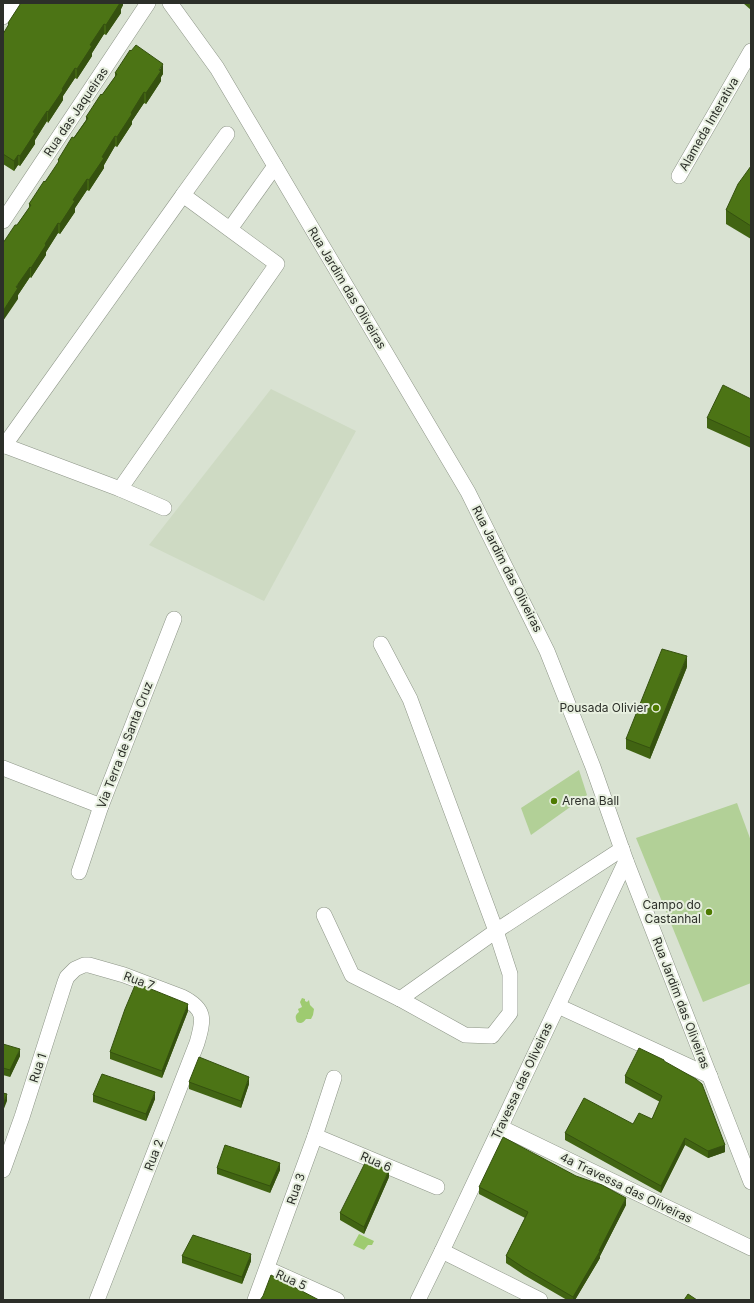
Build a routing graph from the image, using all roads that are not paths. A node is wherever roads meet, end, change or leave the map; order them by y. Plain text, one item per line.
1 (12, 3) edge
2 (148, 3) edge
3 (170, 3) edge
4 (3, 17) edge
5 (751, 51) edge
6 (226, 134) dead end
7 (275, 166) junction
8 (679, 176) dead end
9 (182, 195) junction
10 (3, 221) edge
11 (230, 229) junction
12 (3, 446) edge
13 (120, 489) junction
14 (164, 508) dead end
15 (174, 619) dead end
16 (381, 644) dead end
17 (3, 768) edge
18 (101, 806) junction
19 (624, 855) junction
20 (79, 872) dead end
21 (324, 915) dead end
22 (496, 931) junction
23 (75, 969) joint
24 (400, 999) junction
25 (558, 1006) junction
26 (199, 1008) joint
27 (710, 1076) junction
28 (334, 1078) dead end
29 (500, 1127) junction
30 (315, 1136) junction
31 (3, 1170) edge
32 (751, 1182) edge
33 (437, 1188) dead end
34 (751, 1248) edge
35 (442, 1251) junction
36 (268, 1269) junction
37 (97, 1300) edge
38 (256, 1300) edge
39 (337, 1300) edge
40 (418, 1300) edge
41 (540, 1300) edge

1 - 4 street
2 - 10 street, Rua das Jaqueiras
3 - 7 street, Rua Jardim das Oliveiras
5 - 8 street, Alameda Interativa
6 - 9 street
7 - 11 street
7 - 19 street, Rua Jardim das Oliveiras
9 - 11 street
9 - 12 street
11 - 13 street
12 - 13 street
13 - 14 street
15 - 18 street, Via Terra de Santa Cruz
16 - 22 street
17 - 18 street
18 - 20 street, Via Terra de Santa Cruz
19 - 22 street
19 - 25 street, Travessa das Oliveiras
19 - 27 street, Rua Jardim das Oliveiras
21 - 24 street
22 - 24 street
22 - 24 street
23 - 26 street, Rua 7
23 - 31 street, Rua 1
25 - 27 street
25 - 29 street, Travessa das Oliveiras
26 - 37 street, Rua 2
27 - 32 street, Rua Jardim das Oliveiras
28 - 30 street, Rua 3
29 - 34 street, 4a Travessa das Oliveiras
29 - 35 street, Travessa das Oliveiras
30 - 33 street, Rua 6
30 - 36 street, Rua 3
35 - 40 street, Travessa das Oliveiras
35 - 41 street
36 - 38 street, Rua 3
36 - 39 street, Rua 5

